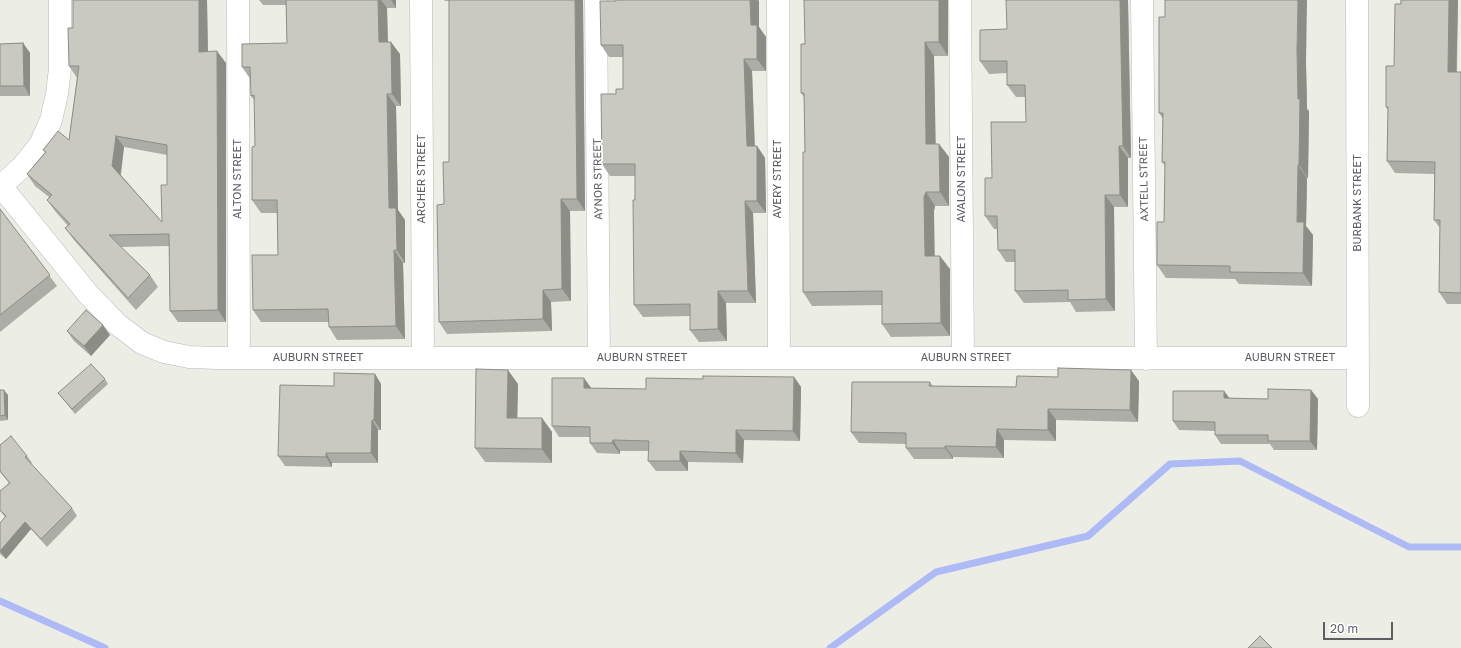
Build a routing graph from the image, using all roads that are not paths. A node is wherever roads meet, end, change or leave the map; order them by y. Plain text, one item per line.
1 (60, 0) edge
2 (238, 0) edge
3 (422, 0) edge
4 (596, 0) edge
5 (778, 0) edge
6 (960, 0) edge
7 (1142, 0) edge
8 (1357, 0) edge
9 (0, 185) edge
10 (239, 358) junction
11 (423, 358) junction
12 (599, 358) junction
13 (779, 358) junction
14 (964, 358) junction
15 (1358, 358) junction
16 (1146, 359) junction
17 (1358, 406) dead end

1 - 9 street
2 - 10 street, ALTON STREET
3 - 11 street, ARCHER STREET
4 - 12 street, AYNOR STREET
5 - 13 street, AVERY STREET
6 - 14 street, AVALON STREET
7 - 16 street, AXTELL STREET
8 - 15 street, BURBANK STREET
9 - 10 street, AUBURN STREET
10 - 11 street, AUBURN STREET
11 - 12 street, AUBURN STREET
12 - 13 street, AUBURN STREET
13 - 14 street, AUBURN STREET
14 - 16 street, AUBURN STREET
15 - 16 street, AUBURN STREET
15 - 17 street, BURBANK STREET

